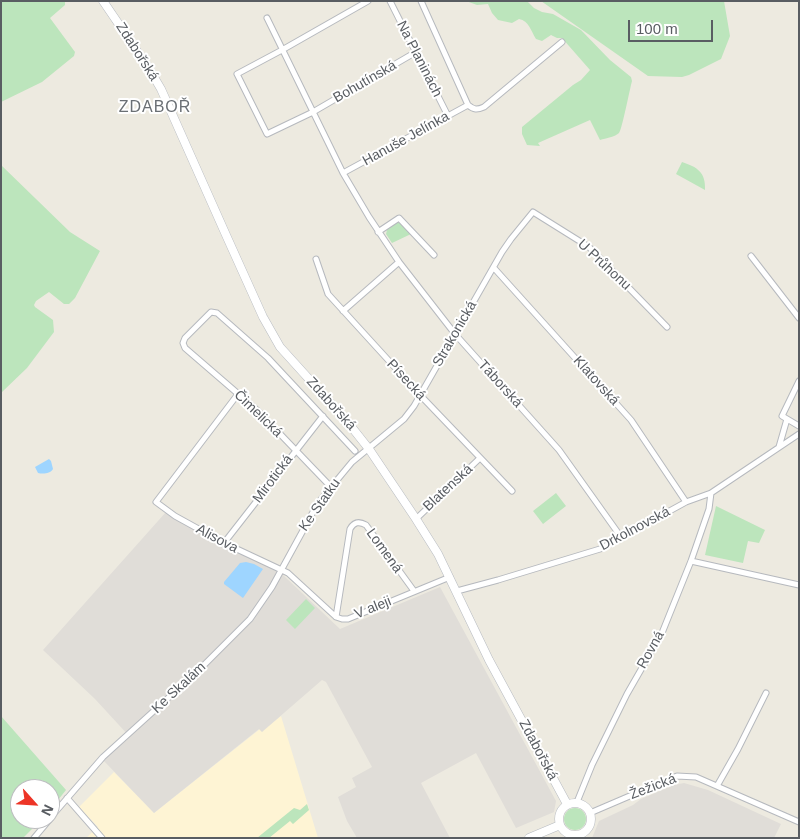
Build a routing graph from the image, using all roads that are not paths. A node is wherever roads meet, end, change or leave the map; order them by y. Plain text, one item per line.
1 (103, 1) edge
2 (368, 1) edge
3 (390, 1) edge
4 (420, 1) edge
5 (267, 18) dead end
6 (562, 42) dead end
7 (282, 50) junction
8 (416, 52) junction
9 (468, 105) junction
10 (313, 112) junction
11 (448, 116) junction
12 (343, 173) junction
13 (534, 212) joint
14 (378, 232) junction
15 (434, 255) dead end
16 (751, 256) dead end
17 (316, 259) dead end
18 (399, 262) junction
19 (494, 268) junction
20 (343, 311) junction
21 (799, 318) edge
22 (667, 327) dead end
23 (455, 334) junction
24 (183, 343) joint
25 (799, 381) edge
26 (238, 394) junction
27 (421, 396) junction
28 (323, 416) junction
29 (784, 417) junction
30 (799, 426) edge
31 (799, 434) edge
32 (779, 447) junction
33 (369, 449) junction
34 (294, 450) junction
35 (355, 451) dead end
36 (480, 458) junction
37 (331, 487) junction
38 (512, 491) dead end
39 (711, 493) junction
40 (686, 502) junction
41 (416, 519) junction
42 (621, 538) junction
43 (224, 543) junction
44 (690, 561) junction
45 (281, 569) junction
46 (450, 577) junction
47 (799, 585) edge
48 (414, 591) junction
49 (457, 591) junction
50 (336, 617) junction
51 (766, 693) dead end
52 (716, 786) junction
53 (67, 798) junction
54 (577, 802) junction
55 (567, 804) junction
56 (60, 807) edge
57 (590, 813) junction
58 (799, 822) edge
59 (560, 825) junction
60 (583, 836) edge
61 (102, 838) edge
62 (530, 838) edge

1 - 33 street, Zdabořská
2 - 7 street
3 - 8 street, Na Planinách
4 - 9 street
5 - 7 street, Táborská
6 - 9 street
7 - 10 street, Táborská
7 - 10 street
8 - 10 street, Bohutínská
8 - 11 street, Na Planinách
9 - 11 street, Hanuše Jelínka
10 - 12 street, Táborská
11 - 12 street, Hanuše Jelínka
12 - 14 street, Táborská
13 - 19 street, Strakonická
13 - 22 street, U Průhonu
14 - 15 street
14 - 18 street, Táborská
16 - 21 street
17 - 20 street, Písecká
18 - 20 street
18 - 23 street, Táborská
19 - 23 street, Strakonická
19 - 40 street, Klatovská
20 - 27 street, Písecká
23 - 27 street, Strakonická
23 - 42 street, Táborská
24 - 26 street, Čimelická
24 - 28 street, Zdabořská
25 - 29 street
26 - 34 street, Čimelická
26 - 43 street, Alisova
27 - 33 street, Strakonická
27 - 36 street, Písecká
28 - 34 street, Mirotická
28 - 35 street, Zdabořská
29 - 30 street
29 - 32 street
31 - 32 street, Drkolnovská
32 - 39 street, Drkolnovská
33 - 37 street, Ke Statku
33 - 41 street, Zdabořská
34 - 37 street, Čimelická
34 - 43 street, Mirotická
36 - 38 street, Písecká
36 - 41 street, Blatenská
37 - 45 street, Ke Statku
39 - 40 street, Drkolnovská
39 - 44 street, Rovná
40 - 42 street, Drkolnovská
41 - 46 street, Zdabořská
42 - 49 street, Drkolnovská
43 - 45 street, Alisova
44 - 47 street
44 - 54 street, Rovná
45 - 50 street, V aleji
45 - 53 street, Ke Skalám
46 - 48 street, V aleji
46 - 49 street, Zdabořská
48 - 50 street, V aleji
48 - 50 street, Lomená
49 - 55 street, Zdabořská
51 - 52 street
52 - 57 street, Žežická
52 - 58 street, Žežická
53 - 56 street, Ke Skalám
53 - 61 street
54 - 55 street
54 - 57 street
55 - 59 street
57 - 60 street
59 - 60 street
59 - 62 street

